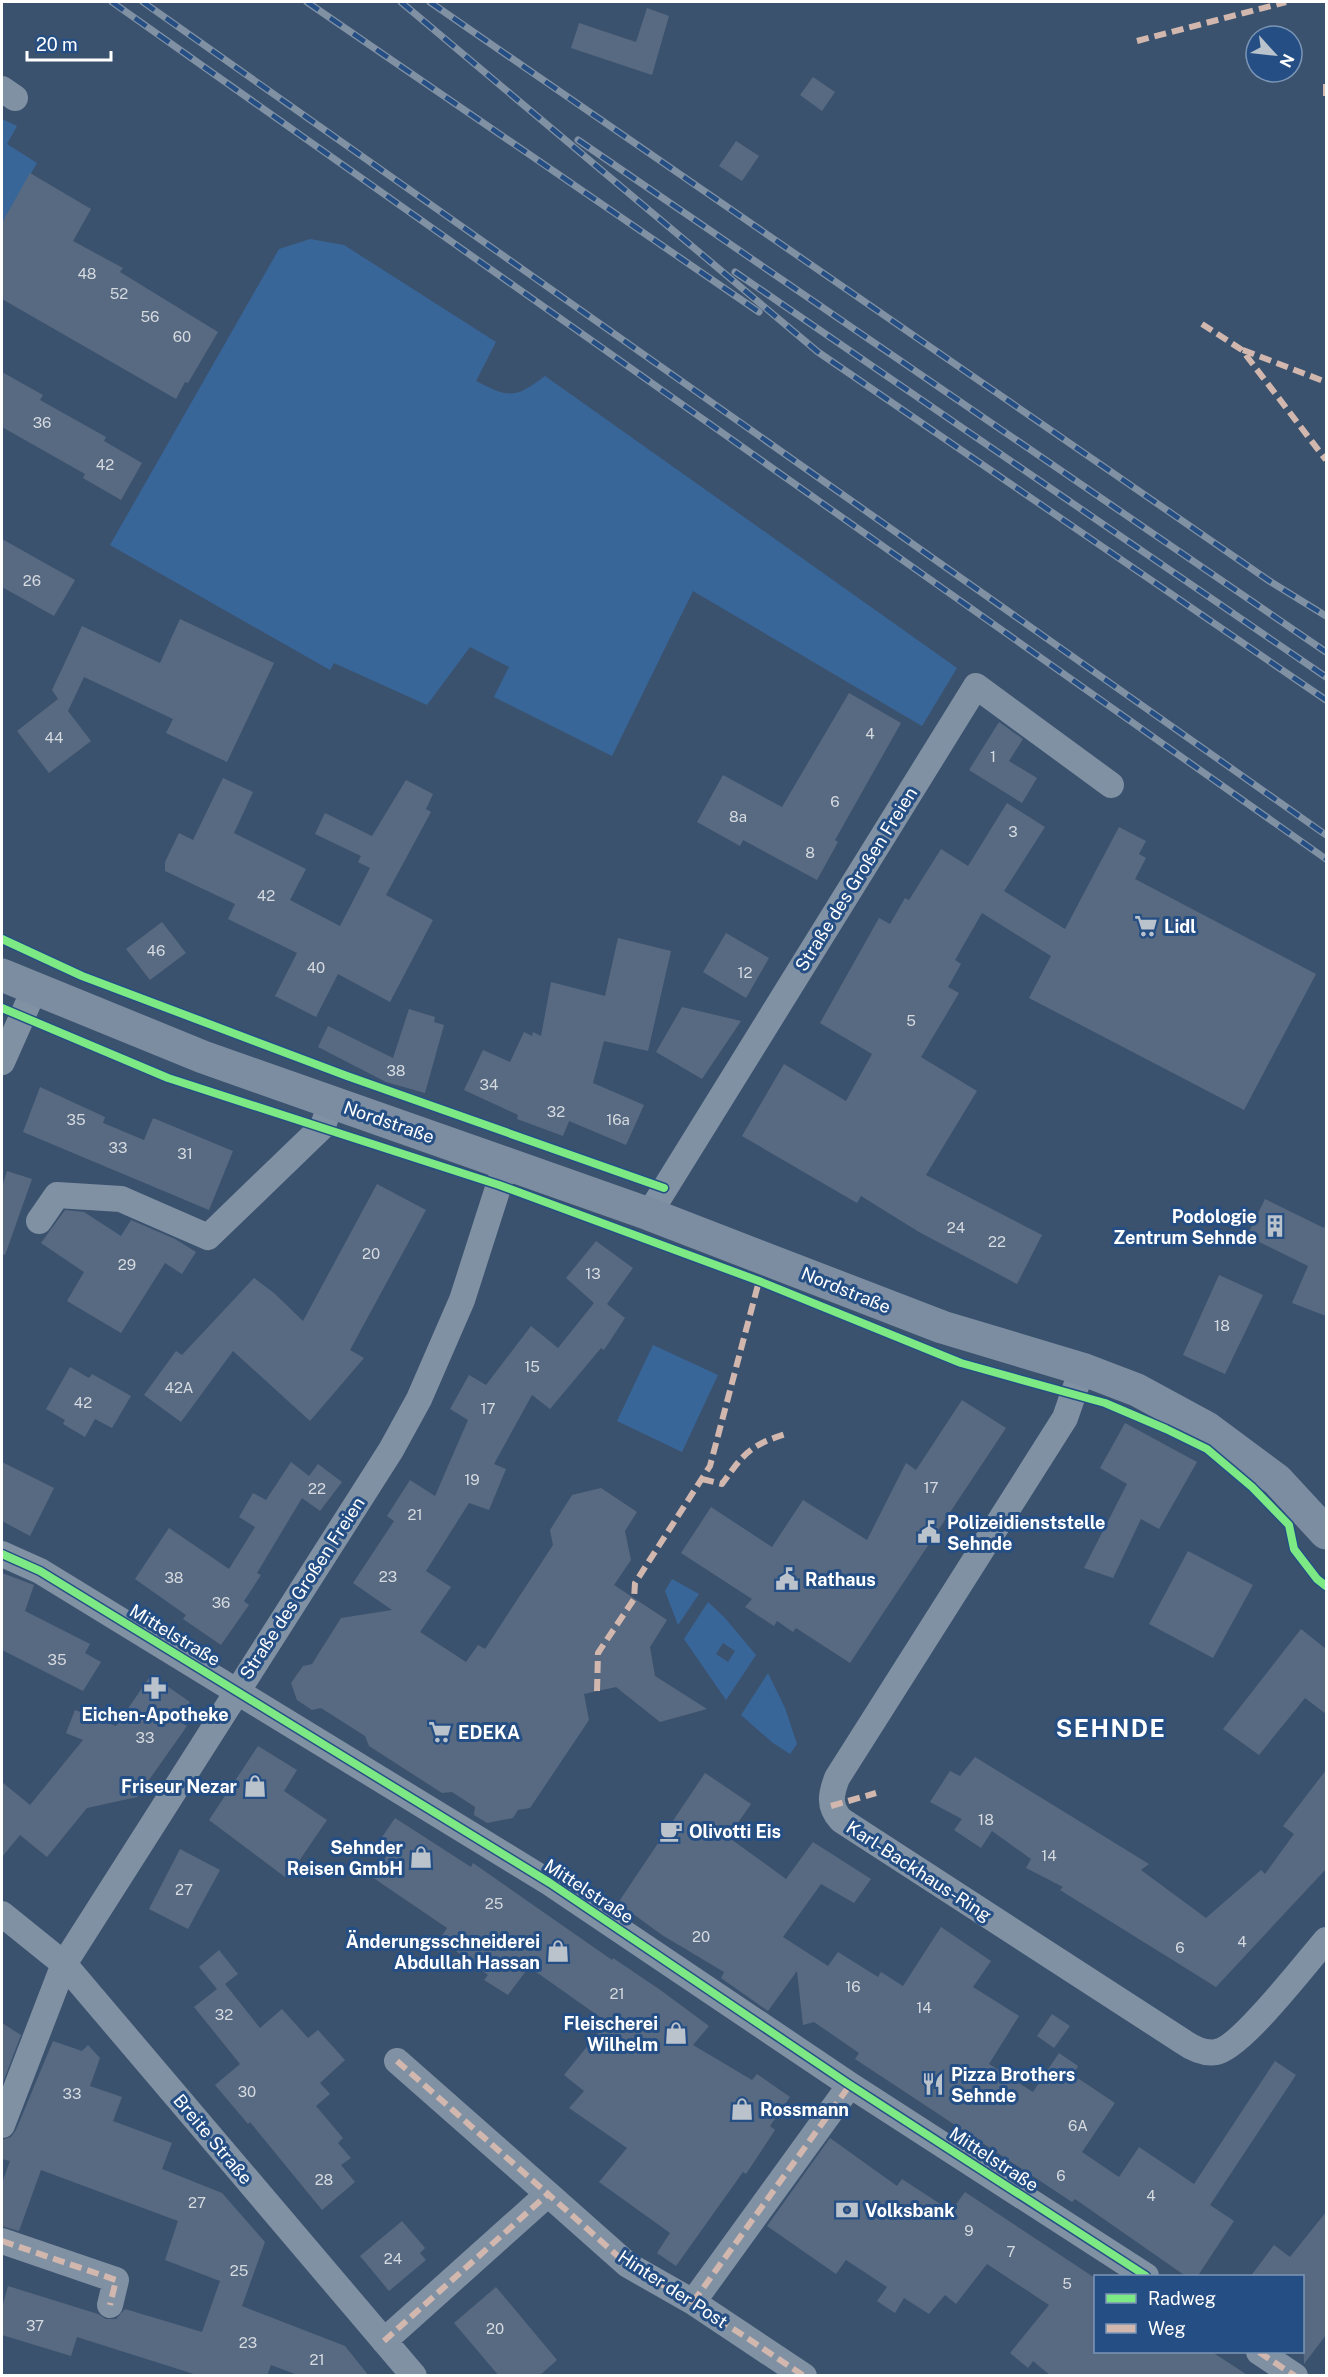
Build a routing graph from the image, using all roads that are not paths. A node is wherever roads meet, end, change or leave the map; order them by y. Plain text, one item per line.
1 (1111, 785) dead end
2 (2, 975) edge
3 (34, 990) junction
4 (2, 1062) edge
5 (331, 1102) junction
6 (506, 1163) junction
7 (649, 1214) junction
8 (39, 1221) dead end
9 (1082, 1369) junction
10 (1326, 1533) edge
11 (2, 1554) edge
12 (237, 1689) junction
13 (2, 1914) edge
14 (1326, 1940) edge
15 (64, 1964) junction
16 (397, 2061) dead end
17 (850, 2085) junction
18 (2, 2125) edge
19 (548, 2194) junction
20 (2, 2241) edge
21 (1143, 2275) edge
22 (693, 2302) junction
23 (110, 2305) dead end
24 (384, 2341) junction
25 (1260, 2353) edge
26 (414, 2376) edge
27 (804, 2376) edge
28 (1295, 2376) edge

1 - 7 street, Straße des Großen Freien
2 - 3 main road, Nordstraße
3 - 4 street
3 - 5 main road, Nordstraße
5 - 6 main road, Nordstraße
5 - 8 street, Nordstraße
6 - 7 main road, Nordstraße
6 - 12 street, Straße des Großen Freien
7 - 9 main road, Nordstraße
9 - 10 main road, Nordstraße
9 - 14 street, Karl-Backhaus-Ring
11 - 12 street, Mittelstraße
12 - 15 street, Straße des Großen Freien
12 - 17 street, Mittelstraße
13 - 15 street, Breite Straße
15 - 18 street, Straße des Großen Freien
15 - 24 street, Breite Straße
16 - 19 street, Hinter der Post
17 - 21 street, Mittelstraße
17 - 22 street
19 - 22 street, Hinter der Post
19 - 24 street
20 - 23 street
22 - 27 street, Hinter der Post
24 - 26 street, Breite Straße
25 - 28 street

